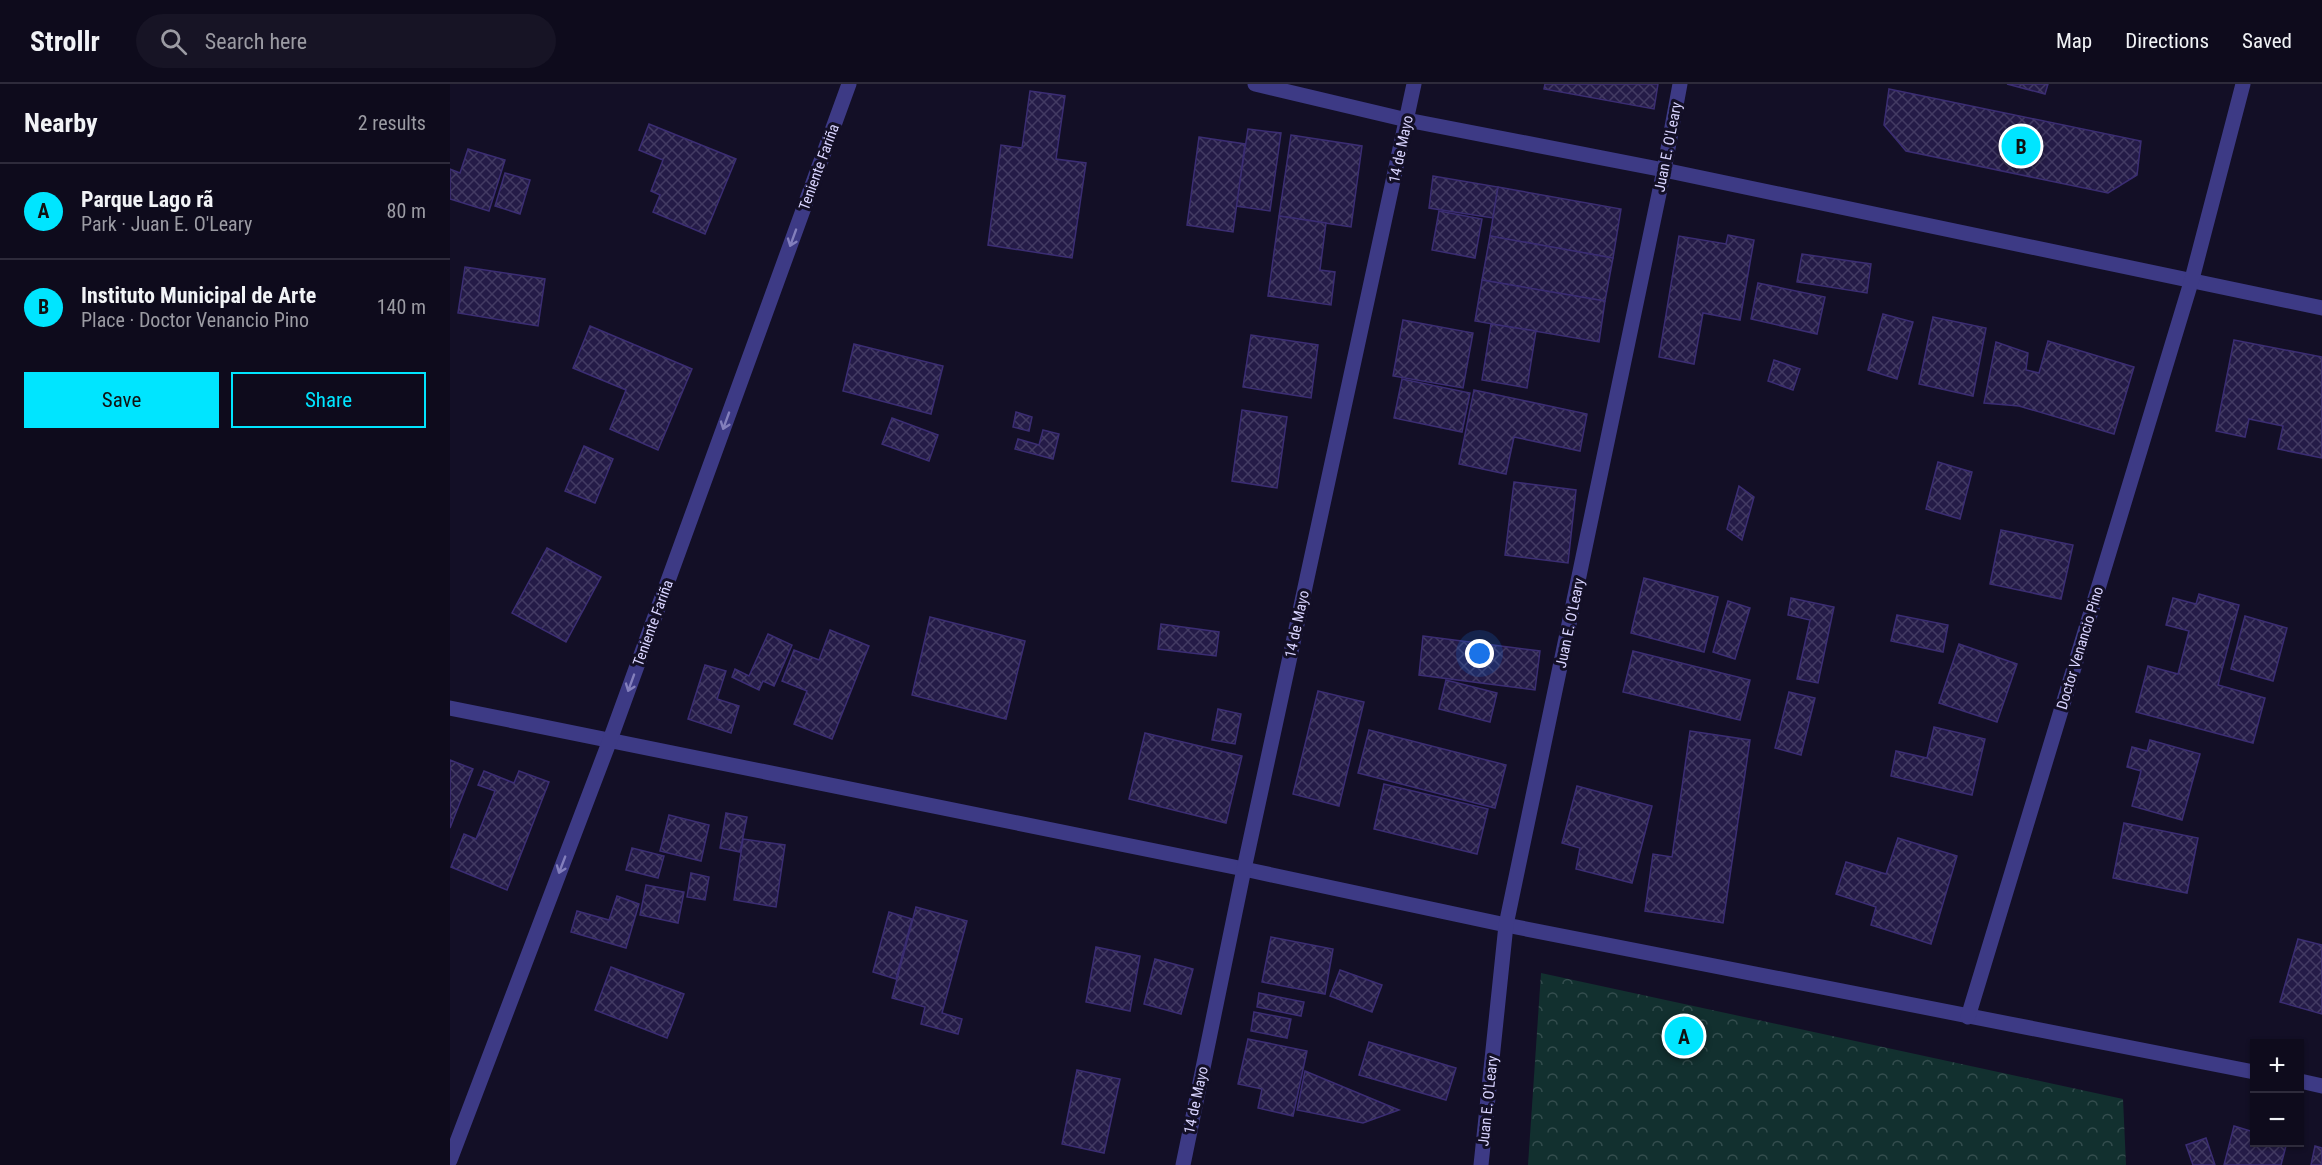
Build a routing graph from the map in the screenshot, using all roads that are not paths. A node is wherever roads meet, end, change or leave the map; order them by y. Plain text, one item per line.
1 (849, 84) edge
2 (1255, 84) edge
3 (1414, 84) edge
4 (1680, 84) edge
5 (2243, 84) edge
6 (1407, 120) junction
7 (1664, 170) junction
8 (2192, 279) junction
9 (2322, 308) edge
10 (450, 708) edge
11 (610, 740) junction
12 (1244, 869) junction
13 (1506, 926) junction
14 (1968, 1017) junction
15 (2250, 1071) edge
16 (2304, 1082) edge
17 (2322, 1086) edge
18 (450, 1160) edge
19 (1183, 1165) edge
20 (1481, 1165) edge

1 -> 11 street, Teniente Fariña
2 - 6 street
3 - 6 street, 14 de Mayo
4 - 7 street, Juan E. O'Leary
5 - 8 street, Doctor Venancio Pino
6 - 7 street
6 - 12 street, 14 de Mayo
7 - 8 street
7 - 13 street, Juan E. O'Leary
8 - 9 street
8 - 14 street, Doctor Venancio Pino
10 - 11 street
11 - 12 street
11 -> 18 street, Teniente Fariña
12 - 13 street
12 - 19 street, 14 de Mayo
13 - 14 street
13 - 20 street, Juan E. O'Leary
14 - 15 street
16 - 17 street

